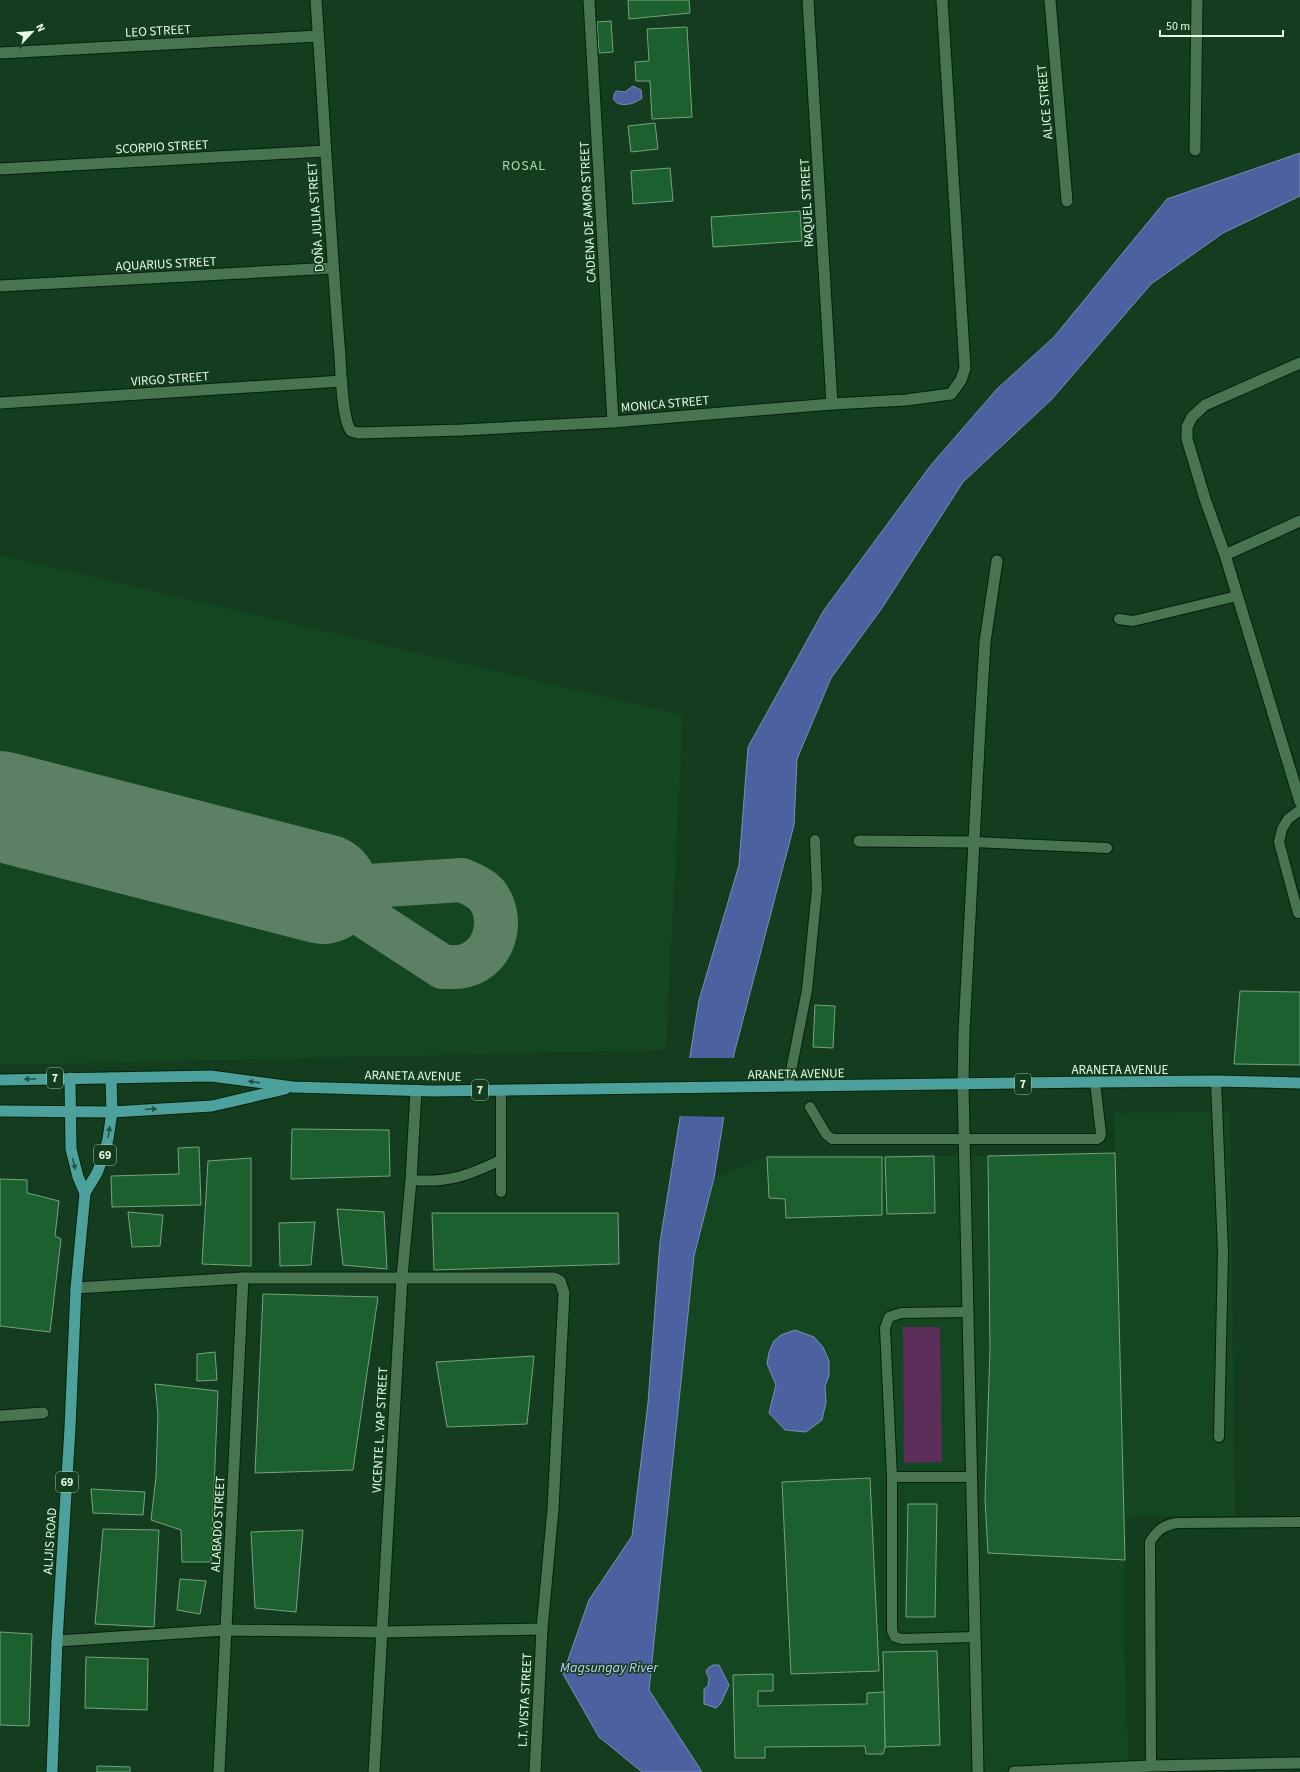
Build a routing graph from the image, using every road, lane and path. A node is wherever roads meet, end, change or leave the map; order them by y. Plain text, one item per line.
1 (316, 0) edge
2 (589, 0) edge
3 (808, 0) edge
4 (942, 0) edge
5 (1050, 0) edge
6 (1197, 0) edge
7 (318, 36) junction
8 (0, 53) edge
9 (1195, 150) dead end
10 (325, 151) junction
11 (0, 169) edge
12 (1067, 201) dead end
13 (333, 268) junction
14 (0, 286) edge
15 (1300, 363) edge
16 (342, 380) junction
17 (0, 403) edge
18 (832, 404) junction
19 (613, 422) junction
20 (351, 431) joint
21 (1300, 521) edge
22 (1225, 555) junction
23 (997, 561) dead end
24 (1237, 596) junction
25 (1119, 619) dead end
26 (1300, 802) edge
27 (1300, 810) edge
28 (816, 840) dead end
29 (859, 841) dead end
30 (974, 842) junction
31 (1108, 848) dead end
32 (1298, 913) dead end
33 (70, 1078) junction
34 (111, 1078) junction
35 (0, 1080) edge
36 (1216, 1081) junction
37 (1095, 1082) junction
38 (1300, 1083) edge
39 (963, 1085) junction
40 (788, 1086) junction
41 (293, 1087) junction
42 (416, 1090) junction
43 (501, 1090) junction
44 (810, 1107) dead end
45 (0, 1111) edge
46 (71, 1112) junction
47 (112, 1112) junction
48 (964, 1139) junction
49 (501, 1160) junction
50 (411, 1180) junction
51 (501, 1192) dead end
52 (85, 1193) junction
53 (243, 1278) junction
54 (402, 1278) junction
55 (76, 1288) junction
56 (967, 1312) junction
57 (43, 1413) dead end
58 (0, 1416) edge
59 (1219, 1437) dead end
60 (971, 1476) junction
61 (892, 1477) junction
62 (1300, 1522) edge
63 (542, 1629) junction
64 (226, 1630) junction
65 (381, 1632) junction
66 (974, 1637) junction
67 (57, 1641) junction
68 (1300, 1762) edge
69 (1151, 1769) edge
70 (52, 1772) edge
71 (219, 1772) edge
72 (374, 1772) edge
73 (535, 1772) edge
74 (978, 1772) edge
75 (1014, 1772) edge

1 - 7 street, DOÑA JULIA STREET
2 - 19 street, CADENA DE AMOR STREET
3 - 18 street, RAQUEL STREET
4 - 18 street, MONICA STREET
5 - 12 street, ALICE STREET
6 - 9 street
7 - 8 street, LEO STREET
7 - 10 street, DOÑA JULIA STREET
10 - 11 street, SCORPIO STREET
10 - 13 street, DOÑA JULIA STREET
13 - 14 street, AQUARIUS STREET
13 - 16 street, DOÑA JULIA STREET
15 - 22 street
16 - 17 street, VIRGO STREET
16 - 20 street, DOÑA JULIA STREET
18 - 19 street, MONICA STREET
19 - 20 street, MONICA STREET
21 - 22 street
22 - 24 street
23 - 30 street
24 - 25 lane
24 - 26 street
27 - 32 lane
28 - 40 lane
29 - 30 street
30 - 31 lane
30 - 39 street
33 - 34 main road, ARANETA AVENUE / 7
33 -> 35 main road, ARANETA AVENUE / 7
33 - 46 main road, ALIJIS ROAD / 69
41 -> 34 main road, ARANETA AVENUE / 7
34 - 47 main road, ALIJIS ROAD / 69
36 - 37 main road, ARANETA AVENUE / 7
36 - 38 main road, ARANETA AVENUE / 7
36 - 59 lane
37 - 39 main road, ARANETA AVENUE / 7
37 - 48 lane
39 - 40 main road, ARANETA AVENUE / 7
39 - 48 street
40 - 43 main road, ARANETA AVENUE / 7
41 - 42 main road, ARANETA AVENUE / 7
47 -> 41 main road, ARANETA AVENUE / 7
42 - 43 main road, ARANETA AVENUE / 7
42 - 50 street, VICENTE L. YAP STREET
43 - 49 lane
44 - 48 lane
45 - 46 main road, ARANETA AVENUE / 7
46 - 47 main road, ARANETA AVENUE / 7
46 -> 52 main road, ALIJIS ROAD / 69
52 -> 47 main road, ALIJIS ROAD / 69
48 - 56 street
49 - 50 lane
49 - 51 lane
50 - 54 street, VICENTE L. YAP STREET
52 - 55 main road, ALIJIS ROAD / 69
53 - 54 street, L.T. VISTA STREET
53 - 55 street, L.T. VISTA STREET
53 - 64 street, ALABADO STREET
54 - 63 street, L.T. VISTA STREET
54 - 65 street, VICENTE L. YAP STREET
55 - 67 main road, ALIJIS ROAD / 69
56 - 60 street
56 - 61 lane
57 - 58 street
60 - 61 lane
60 - 66 street
61 - 66 lane
62 - 69 lane
63 - 65 street
63 - 73 street, L.T. VISTA STREET
64 - 65 street
64 - 67 street
64 - 71 street, ALABADO STREET
65 - 72 street, VICENTE L. YAP STREET
66 - 74 street
67 - 70 main road, ALIJIS ROAD / 69
68 - 69 street
69 - 75 street

